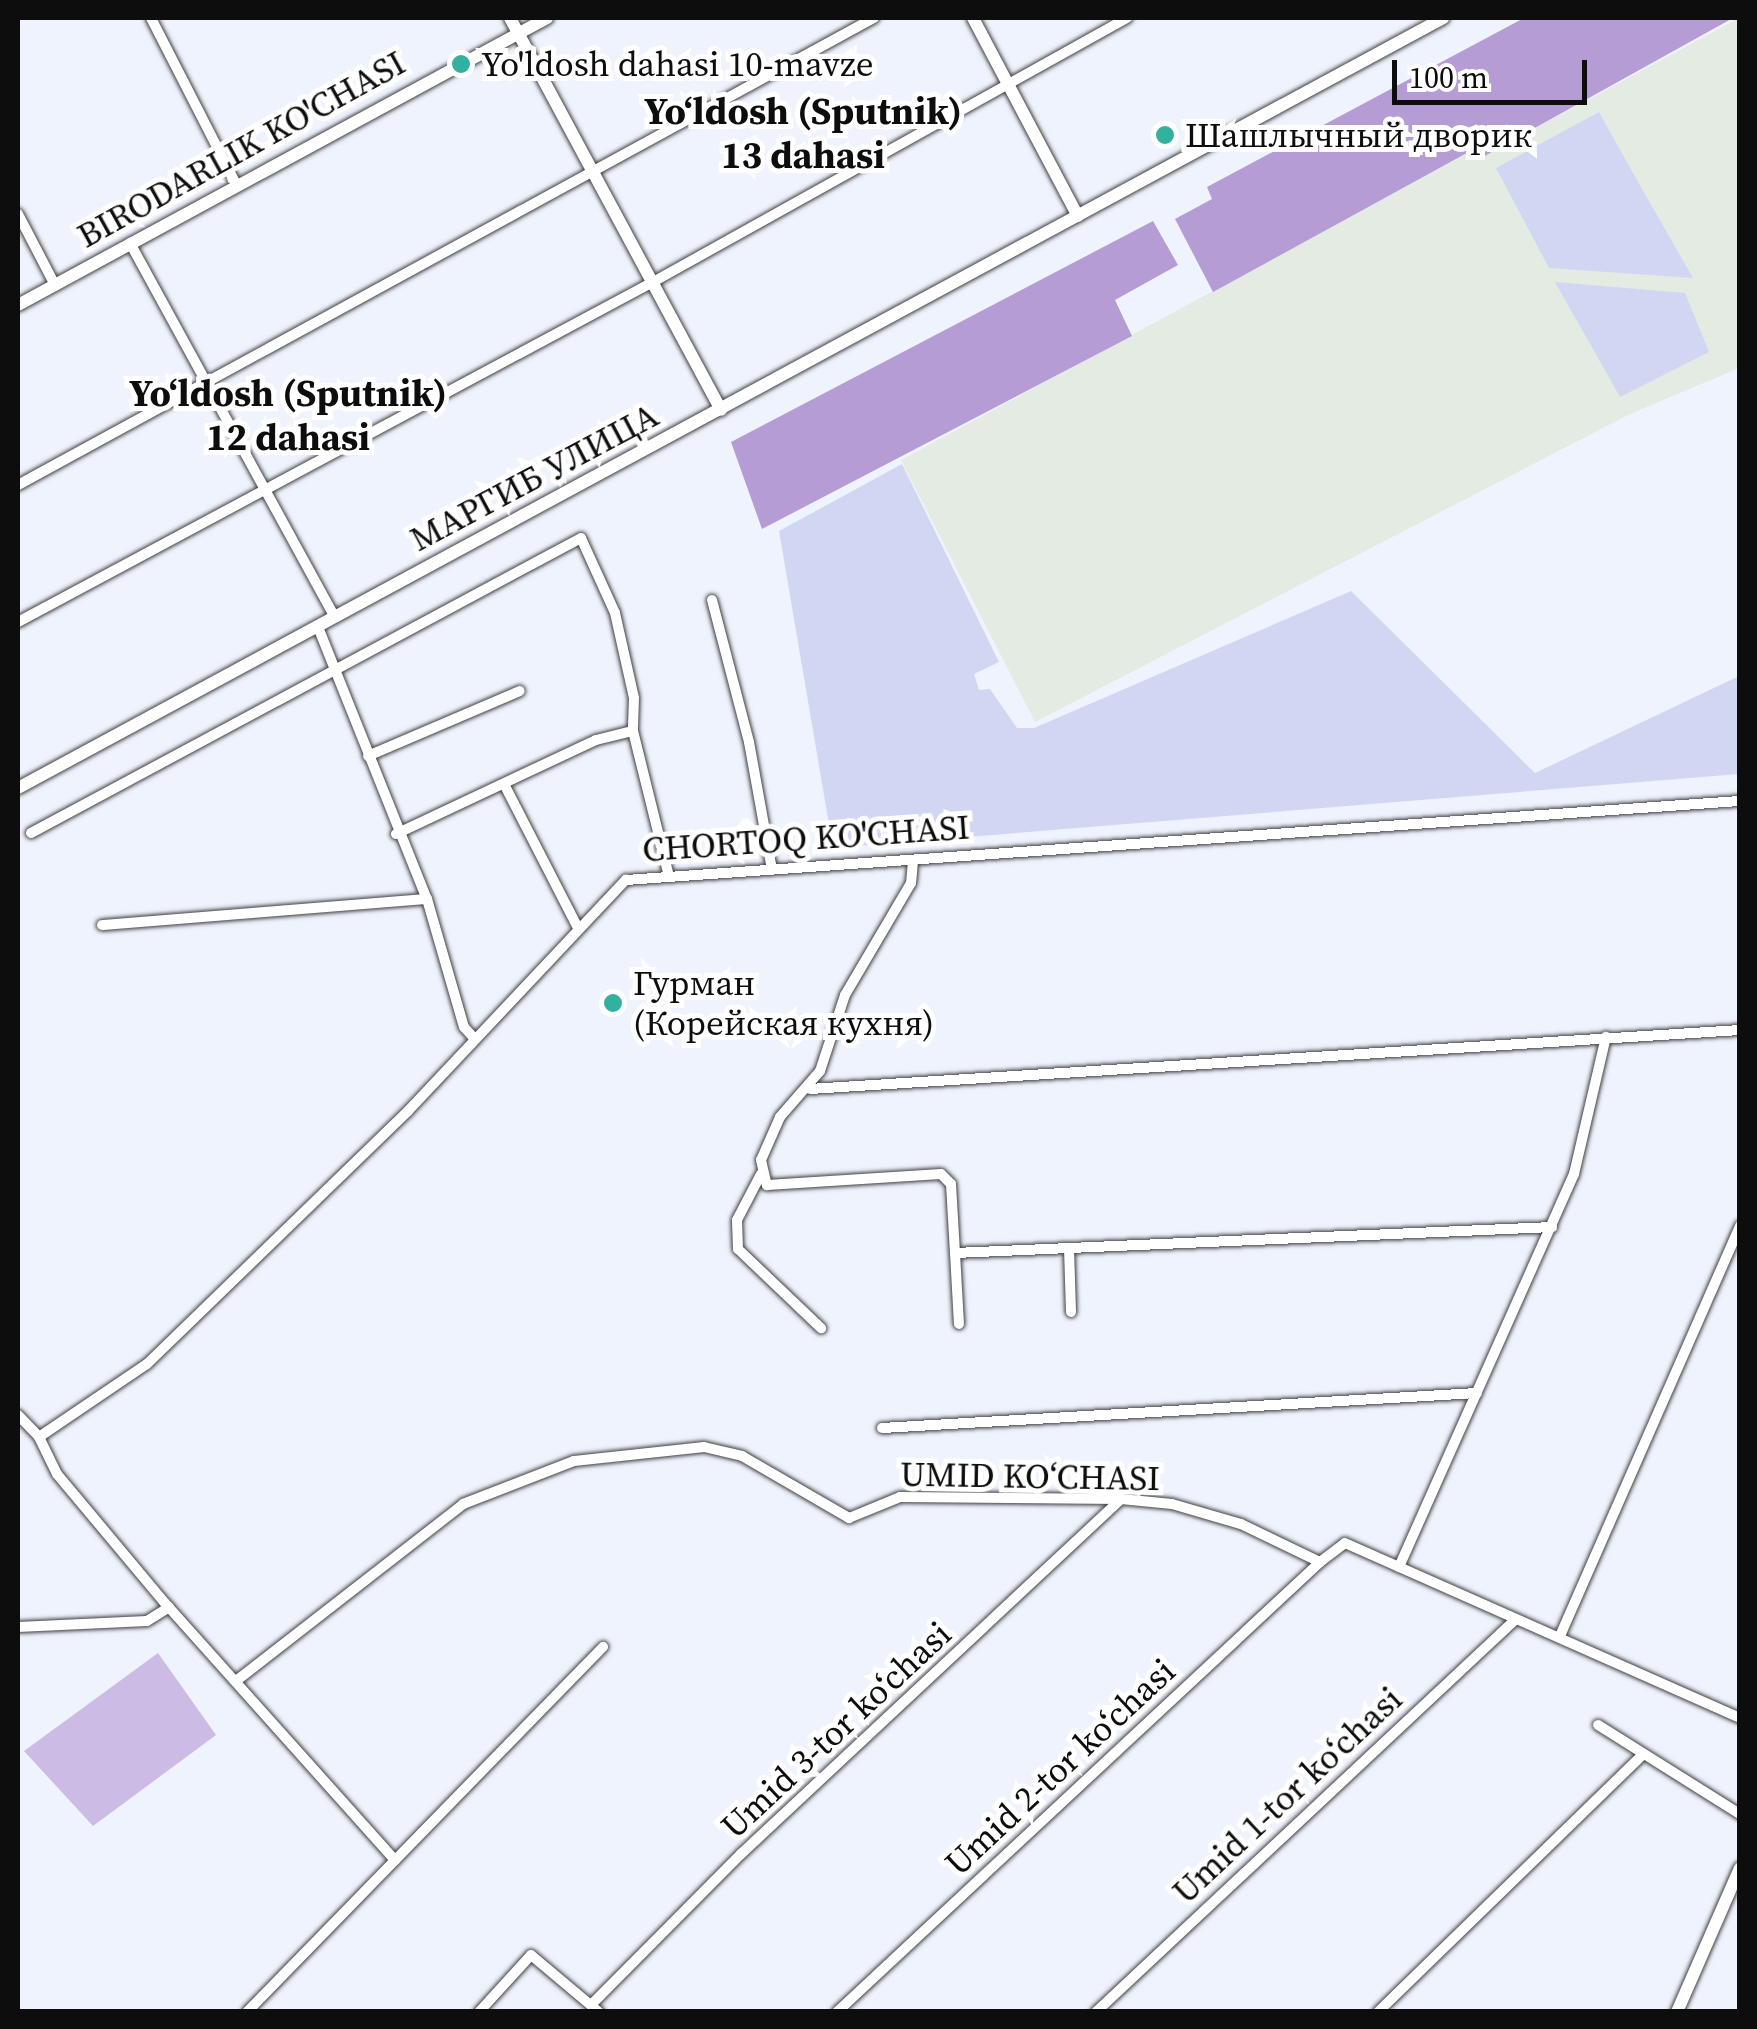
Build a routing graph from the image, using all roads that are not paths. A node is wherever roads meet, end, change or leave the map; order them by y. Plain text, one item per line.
1 (151, 18) edge
2 (510, 18) edge
3 (547, 18) edge
4 (874, 18) edge
5 (974, 18) edge
6 (1127, 18) edge
7 (1443, 18) edge
8 (518, 33) junction
9 (1009, 82) junction
10 (593, 172) junction
11 (236, 184) junction
12 (18, 214) edge
13 (1078, 216) junction
14 (130, 243) junction
15 (653, 282) junction
16 (55, 285) junction
17 (18, 306) edge
18 (209, 381) junction
19 (720, 410) junction
20 (18, 486) edge
21 (267, 488) junction
22 (712, 600) dead end
23 (336, 617) junction
24 (18, 622) edge
25 (318, 627) junction
26 (336, 672) junction
27 (520, 690) dead end
28 (634, 730) junction
29 (368, 756) junction
30 (504, 784) junction
31 (18, 788) edge
32 (1740, 801) edge
33 (31, 833) dead end
34 (396, 834) junction
35 (913, 861) junction
36 (772, 870) junction
37 (669, 876) junction
38 (427, 899) junction
39 (102, 925) dead end
40 (577, 926) junction
41 (1740, 1030) edge
42 (474, 1038) junction
43 (1606, 1038) junction
44 (810, 1089) junction
45 (761, 1174) junction
46 (1740, 1226) edge
47 (1552, 1228) junction
48 (1069, 1248) junction
49 (955, 1253) junction
50 (1071, 1312) dead end
51 (958, 1324) dead end
52 (820, 1328) dead end
53 (1477, 1393) junction
54 (18, 1416) edge
55 (882, 1428) dead end
56 (39, 1437) junction
57 (1122, 1499) junction
58 (1320, 1562) junction
59 (1399, 1567) junction
60 (169, 1607) junction
61 (1516, 1620) junction
62 (18, 1626) edge
63 (1560, 1636) junction
64 (603, 1647) dead end
65 (236, 1682) junction
66 (1740, 1718) edge
67 (1598, 1725) dead end
68 (1642, 1754) junction
69 (1740, 1814) edge
70 (395, 1860) junction
71 (1740, 1868) edge
72 (595, 2008) edge
73 (248, 2012) edge
74 (479, 2012) edge
75 (837, 2012) edge
76 (1096, 2012) edge
77 (1378, 2012) edge
78 (1677, 2012) edge

1 - 11 street
2 - 8 street
3 - 8 street, BIRODARLIK KO'CHASI
4 - 10 street
5 - 9 street
6 - 9 street
7 - 13 street, МАРГИБ УЛИЦА
8 - 10 street
8 - 11 street, BIRODARLIK KO'CHASI
9 - 13 street
9 - 15 street
10 - 15 street
10 - 18 street
11 - 14 street, BIRODARLIK KO'CHASI
12 - 16 street
13 - 19 street, МАРГИБ УЛИЦА
14 - 16 street, BIRODARLIK KO'CHASI
14 - 18 street
15 - 19 street
15 - 21 street
16 - 17 street, BIRODARLIK KO'CHASI
18 - 20 street
18 - 21 street
19 - 23 street, МАРГИБ УЛИЦА
21 - 23 street
21 - 24 street
22 - 36 street
23 - 25 street, МАРГИБ УЛИЦА
25 - 26 street
25 - 31 street, МАРГИБ УЛИЦА
26 - 28 street
26 - 29 street
26 - 33 street
27 - 29 street
28 - 30 street
28 - 37 street
29 - 34 street
30 - 34 street
30 - 40 street
32 - 35 street, CHORTOQ KO'CHASI
34 - 38 street
35 - 36 street, CHORTOQ KO'CHASI
35 - 44 street
36 - 37 street, CHORTOQ KO'CHASI
37 - 40 street, CHORTOQ KO'CHASI
38 - 39 street
38 - 42 street
40 - 42 street, CHORTOQ KO'CHASI
41 - 43 street
42 - 56 street, CHORTOQ KO'CHASI
43 - 44 street
43 - 47 street
44 - 45 street
45 - 49 street
45 - 52 street
46 - 63 street
47 - 48 street
47 - 53 street
48 - 49 street
48 - 50 street
49 - 51 street
53 - 55 street
53 - 59 street
54 - 56 street
56 - 60 street
57 - 58 street, UMID KO‘CHASI
57 - 65 street, UMID KO‘CHASI
57 - 72 street, Umid 3-tor koʻchasi
58 - 59 street
58 - 75 street, Umid 2-tor koʻchasi
59 - 61 street
60 - 62 street
60 - 65 street
61 - 63 street
61 - 76 street, Umid 1-tor koʻchasi
63 - 66 street
64 - 70 street
65 - 70 street
67 - 68 street
68 - 69 street
68 - 77 street
70 - 73 street
71 - 78 street
72 - 74 street

